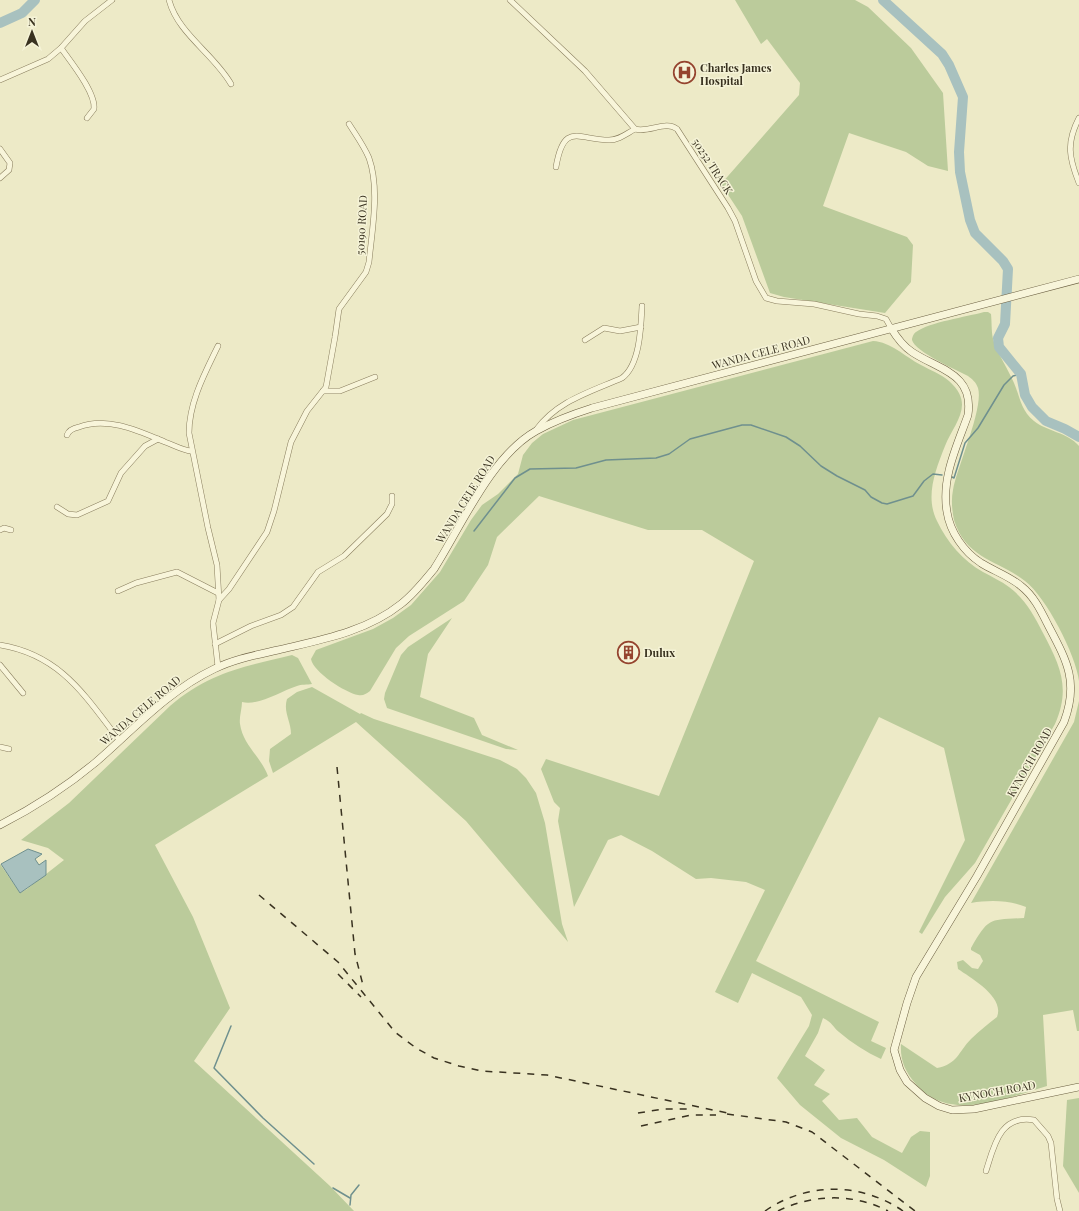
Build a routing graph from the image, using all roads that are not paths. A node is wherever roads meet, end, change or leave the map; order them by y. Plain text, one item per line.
1 (112, 0) edge
2 (169, 0) edge
3 (510, 0) edge
4 (61, 48) junction
5 (0, 80) edge
6 (231, 84) dead end
7 (87, 118) dead end
8 (1079, 118) edge
9 (349, 124) dead end
10 (635, 129) junction
11 (0, 149) edge
12 (556, 167) dead end
13 (0, 178) edge
14 (1079, 183) edge
15 (1079, 279) edge
16 (642, 306) dead end
17 (641, 327) junction
18 (891, 328) junction
19 (584, 340) dead end
20 (218, 346) dead end
21 (375, 377) dead end
22 (323, 391) junction
23 (535, 431) junction
24 (67, 435) dead end
25 (158, 439) junction
26 (191, 451) junction
27 (392, 496) dead end
28 (57, 507) dead end
29 (0, 530) edge
30 (11, 530) dead end
31 (118, 591) dead end
32 (218, 593) junction
33 (219, 600) junction
34 (215, 644) junction
35 (0, 645) edge
36 (0, 665) edge
37 (218, 667) junction
38 (23, 693) dead end
39 (120, 741) junction
40 (0, 747) edge
41 (9, 749) dead end
42 (0, 825) edge
43 (1079, 1087) edge
44 (986, 1171) dead end
45 (1060, 1211) edge

1 - 4 street
2 - 6 street
3 - 10 street
4 - 5 street
4 - 7 street
8 - 14 street
9 - 22 street, 50190 ROAD
10 - 12 street
10 - 18 street, 50252 TRACK
11 - 13 street
15 - 18 street, WANDA CELE ROAD
16 - 17 street
17 - 19 street
17 - 23 street
18 - 23 street, WANDA CELE ROAD
18 - 43 street, KYNOCH ROAD
20 - 26 street
21 - 22 street
22 - 33 street
23 - 37 street, WANDA CELE ROAD
24 - 25 street
25 - 26 street
25 - 28 street
26 - 32 street
27 - 34 street
29 - 30 street
31 - 32 street
32 - 33 street
33 - 34 street
34 - 37 street
35 - 39 street
36 - 38 street
37 - 39 street, WANDA CELE ROAD
39 - 42 street, WANDA CELE ROAD
40 - 41 street
44 - 45 street

